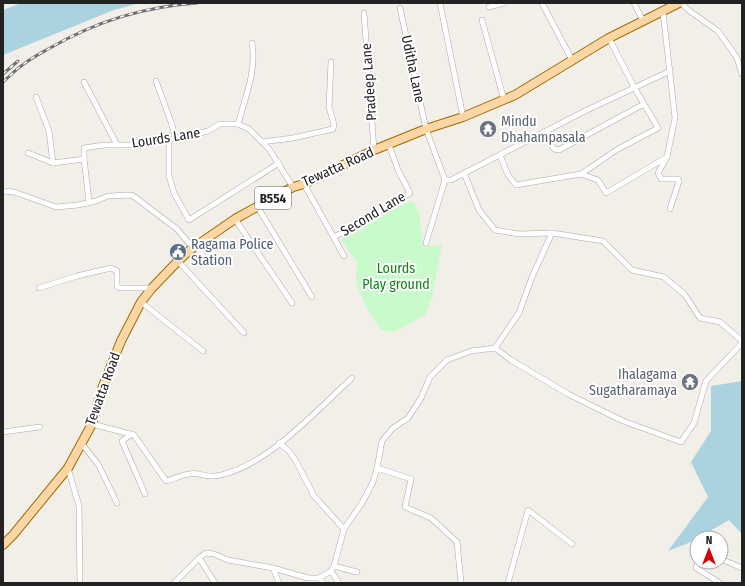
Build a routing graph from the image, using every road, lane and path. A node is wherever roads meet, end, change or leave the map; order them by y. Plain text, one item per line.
1 (440, 3) edge
2 (504, 3) edge
3 (542, 3) edge
4 (634, 3) edge
5 (677, 4) edge
6 (489, 7) dead end
7 (400, 8) dead end
8 (663, 12) junction
9 (364, 13) dead end
10 (482, 20) dead end
11 (643, 21) junction
12 (609, 38) junction
13 (252, 43) dead end
14 (572, 60) junction
15 (331, 62) dead end
16 (670, 71) junction
17 (742, 74) edge
18 (84, 82) dead end
19 (156, 82) dead end
20 (634, 87) junction
21 (36, 97) dead end
22 (504, 100) junction
23 (644, 104) junction
24 (463, 117) junction
25 (238, 124) junction
26 (426, 130) junction
27 (544, 132) junction
28 (176, 139) junction
29 (169, 140) junction
30 (262, 142) junction
31 (117, 145) junction
32 (388, 145) junction
33 (374, 150) junction
34 (28, 153) dead end
35 (500, 154) junction
36 (667, 157) junction
37 (84, 159) junction
38 (53, 163) junction
39 (279, 163) junction
40 (464, 173) junction
41 (581, 174) junction
42 (445, 180) junction
43 (304, 184) junction
44 (293, 187) junction
45 (3, 191) edge
46 (89, 202) junction
47 (257, 206) junction
48 (670, 209) dead end
49 (235, 218) junction
50 (552, 233) junction
51 (334, 238) junction
52 (426, 244) dead end
53 (193, 248) junction
54 (344, 256) dead end
55 (178, 261) junction
56 (39, 288) dead end
57 (152, 288) junction
58 (312, 297) dead end
59 (142, 302) junction
60 (292, 304) dead end
61 (244, 333) dead end
62 (742, 342) edge
63 (495, 348) junction
64 (203, 351) dead end
65 (352, 378) dead end
66 (92, 424) junction
67 (40, 427) dead end
68 (3, 432) edge
69 (132, 434) junction
70 (81, 443) junction
71 (279, 443) junction
72 (68, 468) junction
73 (377, 468) junction
74 (145, 494) dead end
75 (117, 503) dead end
76 (344, 529) junction
77 (572, 544) dead end
78 (3, 545) edge
79 (199, 558) junction
80 (729, 562) edge
81 (334, 566) junction
82 (273, 568) junction
83 (742, 568) edge
84 (699, 570) edge
85 (331, 571) junction
86 (357, 572) dead end
87 (320, 578) junction
88 (80, 583) edge
89 (174, 583) edge
90 (215, 583) edge
91 (278, 583) edge
92 (323, 583) edge
93 (339, 583) edge
94 (461, 583) edge
95 (508, 583) edge
96 (720, 583) edge

1 - 24 street
2 - 6 street
3 - 14 street
4 - 11 street
5 - 8 main road, Tewatta Road / B554
5 - 17 street
7 - 26 street, Uditha Lane
8 - 11 main road, Tewatta Road / B554
8 - 16 street
9 - 33 street, Pradeep Lane
10 - 22 street
11 - 12 main road, Tewatta Road / B554
12 - 14 main road, Tewatta Road / B554
12 - 20 street
13 - 25 street
14 - 22 main road, Tewatta Road / B554
15 - 30 street
16 - 20 street
16 - 36 street
18 - 31 street
19 - 28 street
20 - 23 street
20 - 27 street
21 - 38 street
22 - 24 main road, Tewatta Road / B554
23 - 27 street
23 - 41 street
24 - 26 main road, Tewatta Road / B554
25 - 28 street, Lourds Lane
25 - 30 street
26 - 32 main road, Tewatta Road / B554
26 - 42 street, Uditha Lane
27 - 35 street
28 - 29 street, Lourds Lane
29 - 31 street, Lourds Lane
29 - 39 street
30 - 39 street
31 - 37 street, Lourds Lane
32 - 33 main road, Tewatta Road / B554
32 - 51 street, Second Lane
33 - 43 main road, Tewatta Road / B554
34 - 38 street
35 - 40 street
35 - 41 street
36 - 41 street
36 - 48 street
37 - 38 street
37 - 46 street
39 - 44 street
40 - 42 street
40 - 50 street
42 - 52 street
43 - 44 main road, Tewatta Road / B554
43 - 51 street
44 - 47 main road, Tewatta Road / B554
45 - 46 street
46 - 53 street
47 - 49 main road, Tewatta Road / B554
47 - 58 street
49 - 53 main road, Tewatta Road / B554
49 - 60 street
50 - 62 street
50 - 63 street
51 - 54 street
53 - 55 main road, Tewatta Road / B554
55 - 57 main road, Tewatta Road / B554
55 - 61 street
56 - 57 street
57 - 59 main road, Tewatta Road / B554
59 - 64 street
59 - 66 main road, Tewatta Road / B554
62 - 63 street
63 - 73 street
65 - 71 street
66 - 69 street
66 - 70 main road, Tewatta Road / B554
67 - 68 street
69 - 71 street
69 - 74 street
70 - 72 main road, Tewatta Road / B554
70 - 75 street
71 - 76 street
72 - 78 main road, Tewatta Road / B554
72 - 88 street
73 - 76 street
73 - 94 street
76 - 81 street
77 - 95 street
79 - 82 street
79 - 89 street
79 - 90 street
80 - 83 street
81 - 85 street
81 - 86 street
82 - 87 street
82 - 91 street
84 - 96 street
85 - 87 street
85 - 93 street
87 - 92 street

